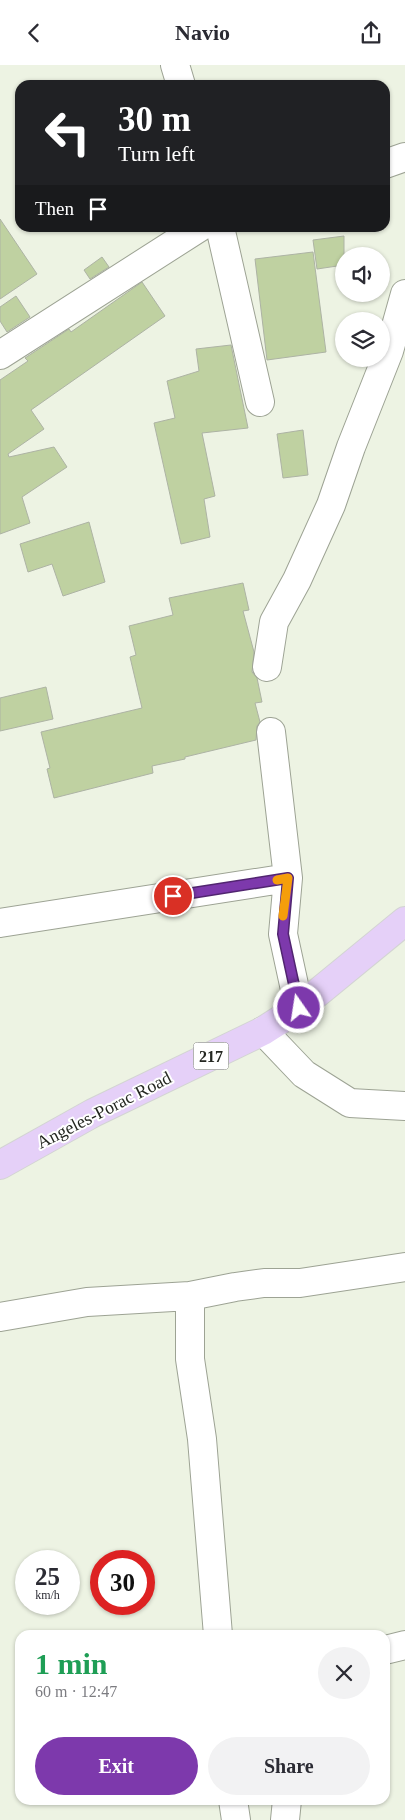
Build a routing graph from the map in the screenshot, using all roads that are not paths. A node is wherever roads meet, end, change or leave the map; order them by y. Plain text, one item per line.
1 (175, 65) edge
2 (180, 80) edge
3 (405, 157) edge
4 (390, 162) edge
5 (192, 232) edge
6 (221, 232) edge
7 (405, 294) edge
8 (1, 351) edge
9 (260, 402) dead end
10 (267, 667) dead end
11 (271, 732) dead end
12 (288, 878) junction
13 (405, 921) edge
14 (0, 923) edge
15 (299, 1008) junction
16 (263, 1031) junction
17 (405, 1106) edge
18 (0, 1165) edge
19 (405, 1267) edge
20 (190, 1296) junction
21 (0, 1317) edge
22 (218, 1630) edge
23 (405, 1645) edge
24 (390, 1648) edge
25 (234, 1805) edge
26 (286, 1805) edge
27 (236, 1820) edge
28 (285, 1820) edge

1 - 2 street
3 - 4 street
5 - 8 street
6 - 9 street
7 - 10 street
11 - 12 street
12 - 14 street
12 - 15 street
13 - 15 main road, Angeles-Porac Road / 217
15 - 16 main road, Angeles-Porac Road / 217
16 - 17 street
16 - 18 main road, Angeles-Porac Road / 217
19 - 20 street
20 - 21 street
20 - 22 street
23 - 24 street
25 - 27 street
26 - 28 street

